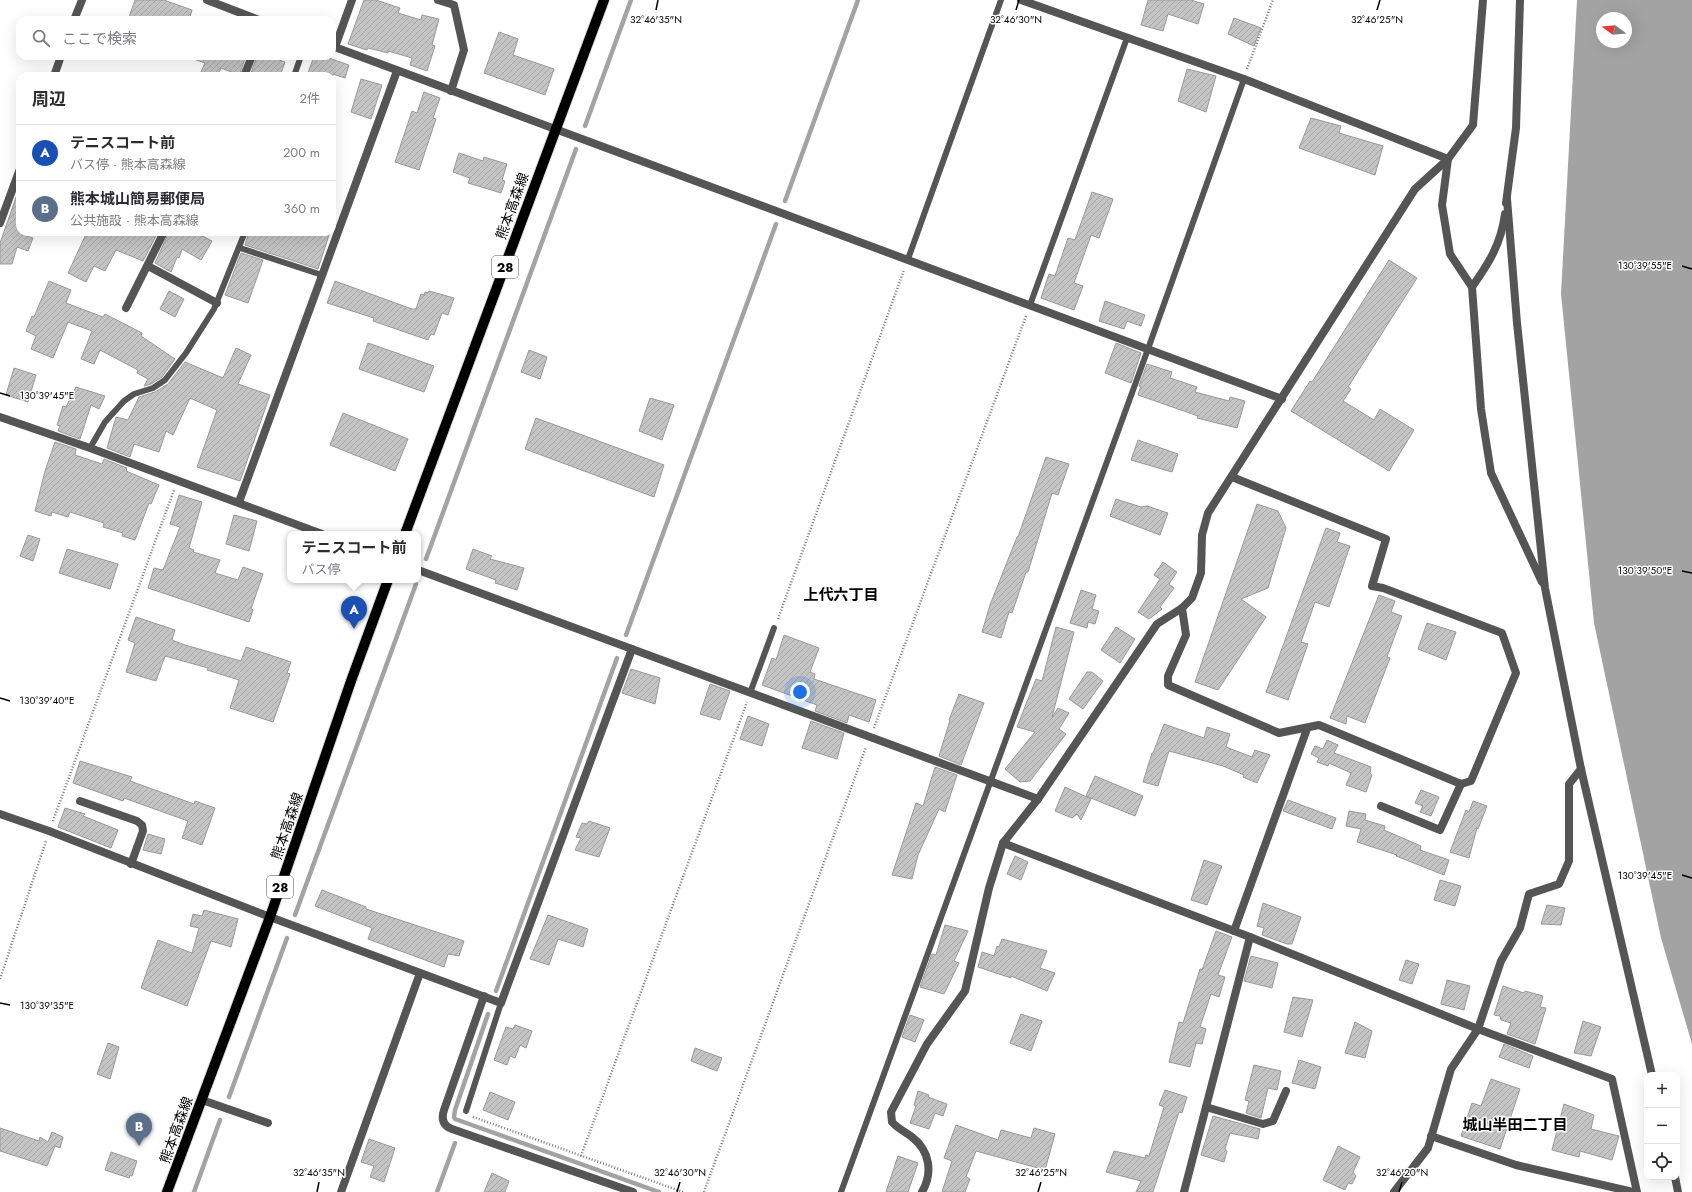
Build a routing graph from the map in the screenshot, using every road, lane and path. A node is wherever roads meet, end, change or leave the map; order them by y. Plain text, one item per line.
1 (82, 0) edge
2 (207, 0) edge
3 (352, 0) edge
4 (438, 0) edge
5 (604, 0) edge
6 (1001, 0) edge
7 (1021, 0) edge
8 (1273, 0) edge
9 (1483, 0) edge
10 (1520, 0) edge
11 (76, 16) edge
12 (249, 16) edge
13 (1128, 38) junction
14 (336, 40) edge
15 (336, 48) edge
16 (60, 60) edge
17 (250, 60) edge
18 (300, 60) edge
19 (397, 71) junction
20 (55, 72) edge
21 (246, 72) edge
22 (295, 72) edge
23 (1244, 79) junction
24 (450, 90) junction
25 (556, 128) junction
26 (1448, 159) junction
27 (16, 180) edge
28 (1507, 199) junction
29 (0, 223) edge
30 (162, 236) edge
31 (244, 236) edge
32 (240, 248) junction
33 (908, 259) junction
34 (148, 266) junction
35 (322, 275) junction
36 (1472, 287) junction
37 (217, 303) junction
38 (1030, 305) junction
39 (126, 308) dead end
40 (1148, 349) junction
41 (1282, 398) junction
42 (0, 416) edge
43 (90, 448) junction
44 (1232, 477) junction
45 (177, 480) junction
46 (239, 502) junction
47 (314, 531) edge
48 (407, 531) edge
49 (421, 571) edge
50 (387, 583) edge
51 (1545, 588) junction
52 (1182, 608) junction
53 (774, 628) joint
54 (632, 649) junction
55 (750, 693) junction
56 (1306, 729) junction
57 (870, 737) junction
58 (1581, 770) junction
59 (990, 782) junction
60 (1461, 784) junction
61 (1038, 799) junction
62 (80, 801) dead end
63 (1381, 806) dead end
64 (0, 814) edge
65 (49, 831) junction
66 (1003, 843) junction
67 (131, 864) junction
68 (270, 918) junction
69 (1234, 930) junction
70 (1250, 936) junction
71 (420, 973) junction
72 (0, 979) edge
73 (484, 996) junction
74 (501, 1003) junction
75 (1478, 1029) junction
76 (1651, 1072) edge
77 (1286, 1091) dead end
78 (202, 1100) junction
79 (1206, 1107) junction
80 (466, 1111) joint
81 (268, 1124) dead end
82 (1431, 1136) junction
83 (581, 1156) junction
84 (1676, 1180) edge
85 (167, 1192) edge
86 (341, 1192) edge
87 (633, 1192) edge
88 (683, 1192) edge
89 (704, 1192) edge
90 (841, 1192) edge
91 (922, 1192) edge
92 (1184, 1192) edge
93 (1394, 1192) edge
94 (1633, 1192) edge
95 (1637, 1192) edge
96 (1678, 1192) edge

1 - 11 street
2 - 12 street
3 - 14 street
4 - 24 street
5 - 25 main road, 熊本高森線 / 28
6 - 33 lane
7 - 13 street
8 - 23 path
9 - 26 street
10 - 28 street
13 - 23 street
13 - 38 lane
15 - 19 street
16 - 20 street
17 - 21 street
18 - 22 lane
19 - 24 street
19 - 35 street
23 - 26 street
23 - 40 lane
24 - 25 street
25 - 33 street
25 - 48 main road, 熊本高森線 / 28
26 - 36 street
26 - 41 street
27 - 29 street
28 - 36 street
28 - 51 street
30 - 34 street
31 - 32 lane
32 - 35 lane
32 - 37 lane
33 - 38 street
33 - 53 path
34 - 37 street
34 - 39 street
35 - 46 street
36 - 51 street
37 - 43 lane
38 - 40 street
38 - 57 path
40 - 41 street
40 - 59 lane
41 - 44 street
42 - 43 street
43 - 45 street
44 - 52 street
44 - 60 street
45 - 46 street
45 - 65 path
46 - 47 street
49 - 54 street
50 - 68 main road, 熊本高森線 / 28
51 - 58 street
52 - 56 street
52 - 61 street
53 - 55 lane
54 - 55 street
54 - 74 street
55 - 57 street
55 - 83 path
56 - 60 street
56 - 69 street
57 - 59 street
57 - 89 path
58 - 75 street
58 - 76 street
59 - 61 street
59 - 90 lane
60 - 63 street
61 - 66 street
62 - 67 street
64 - 65 street
65 - 67 street
65 - 72 path
66 - 69 street
66 - 91 street
67 - 68 street
68 - 71 street
68 - 78 main road, 熊本高森線 / 28
69 - 70 street
70 - 75 street
70 - 79 street
71 - 73 street
71 - 86 street
73 - 74 street
73 - 87 street
74 - 80 lane
75 - 82 street
75 - 95 street
77 - 79 street
78 - 81 street
78 - 85 main road, 熊本高森線 / 28
79 - 92 street
80 - 83 path
82 - 93 street
82 - 94 street
83 - 88 path
84 - 96 street

